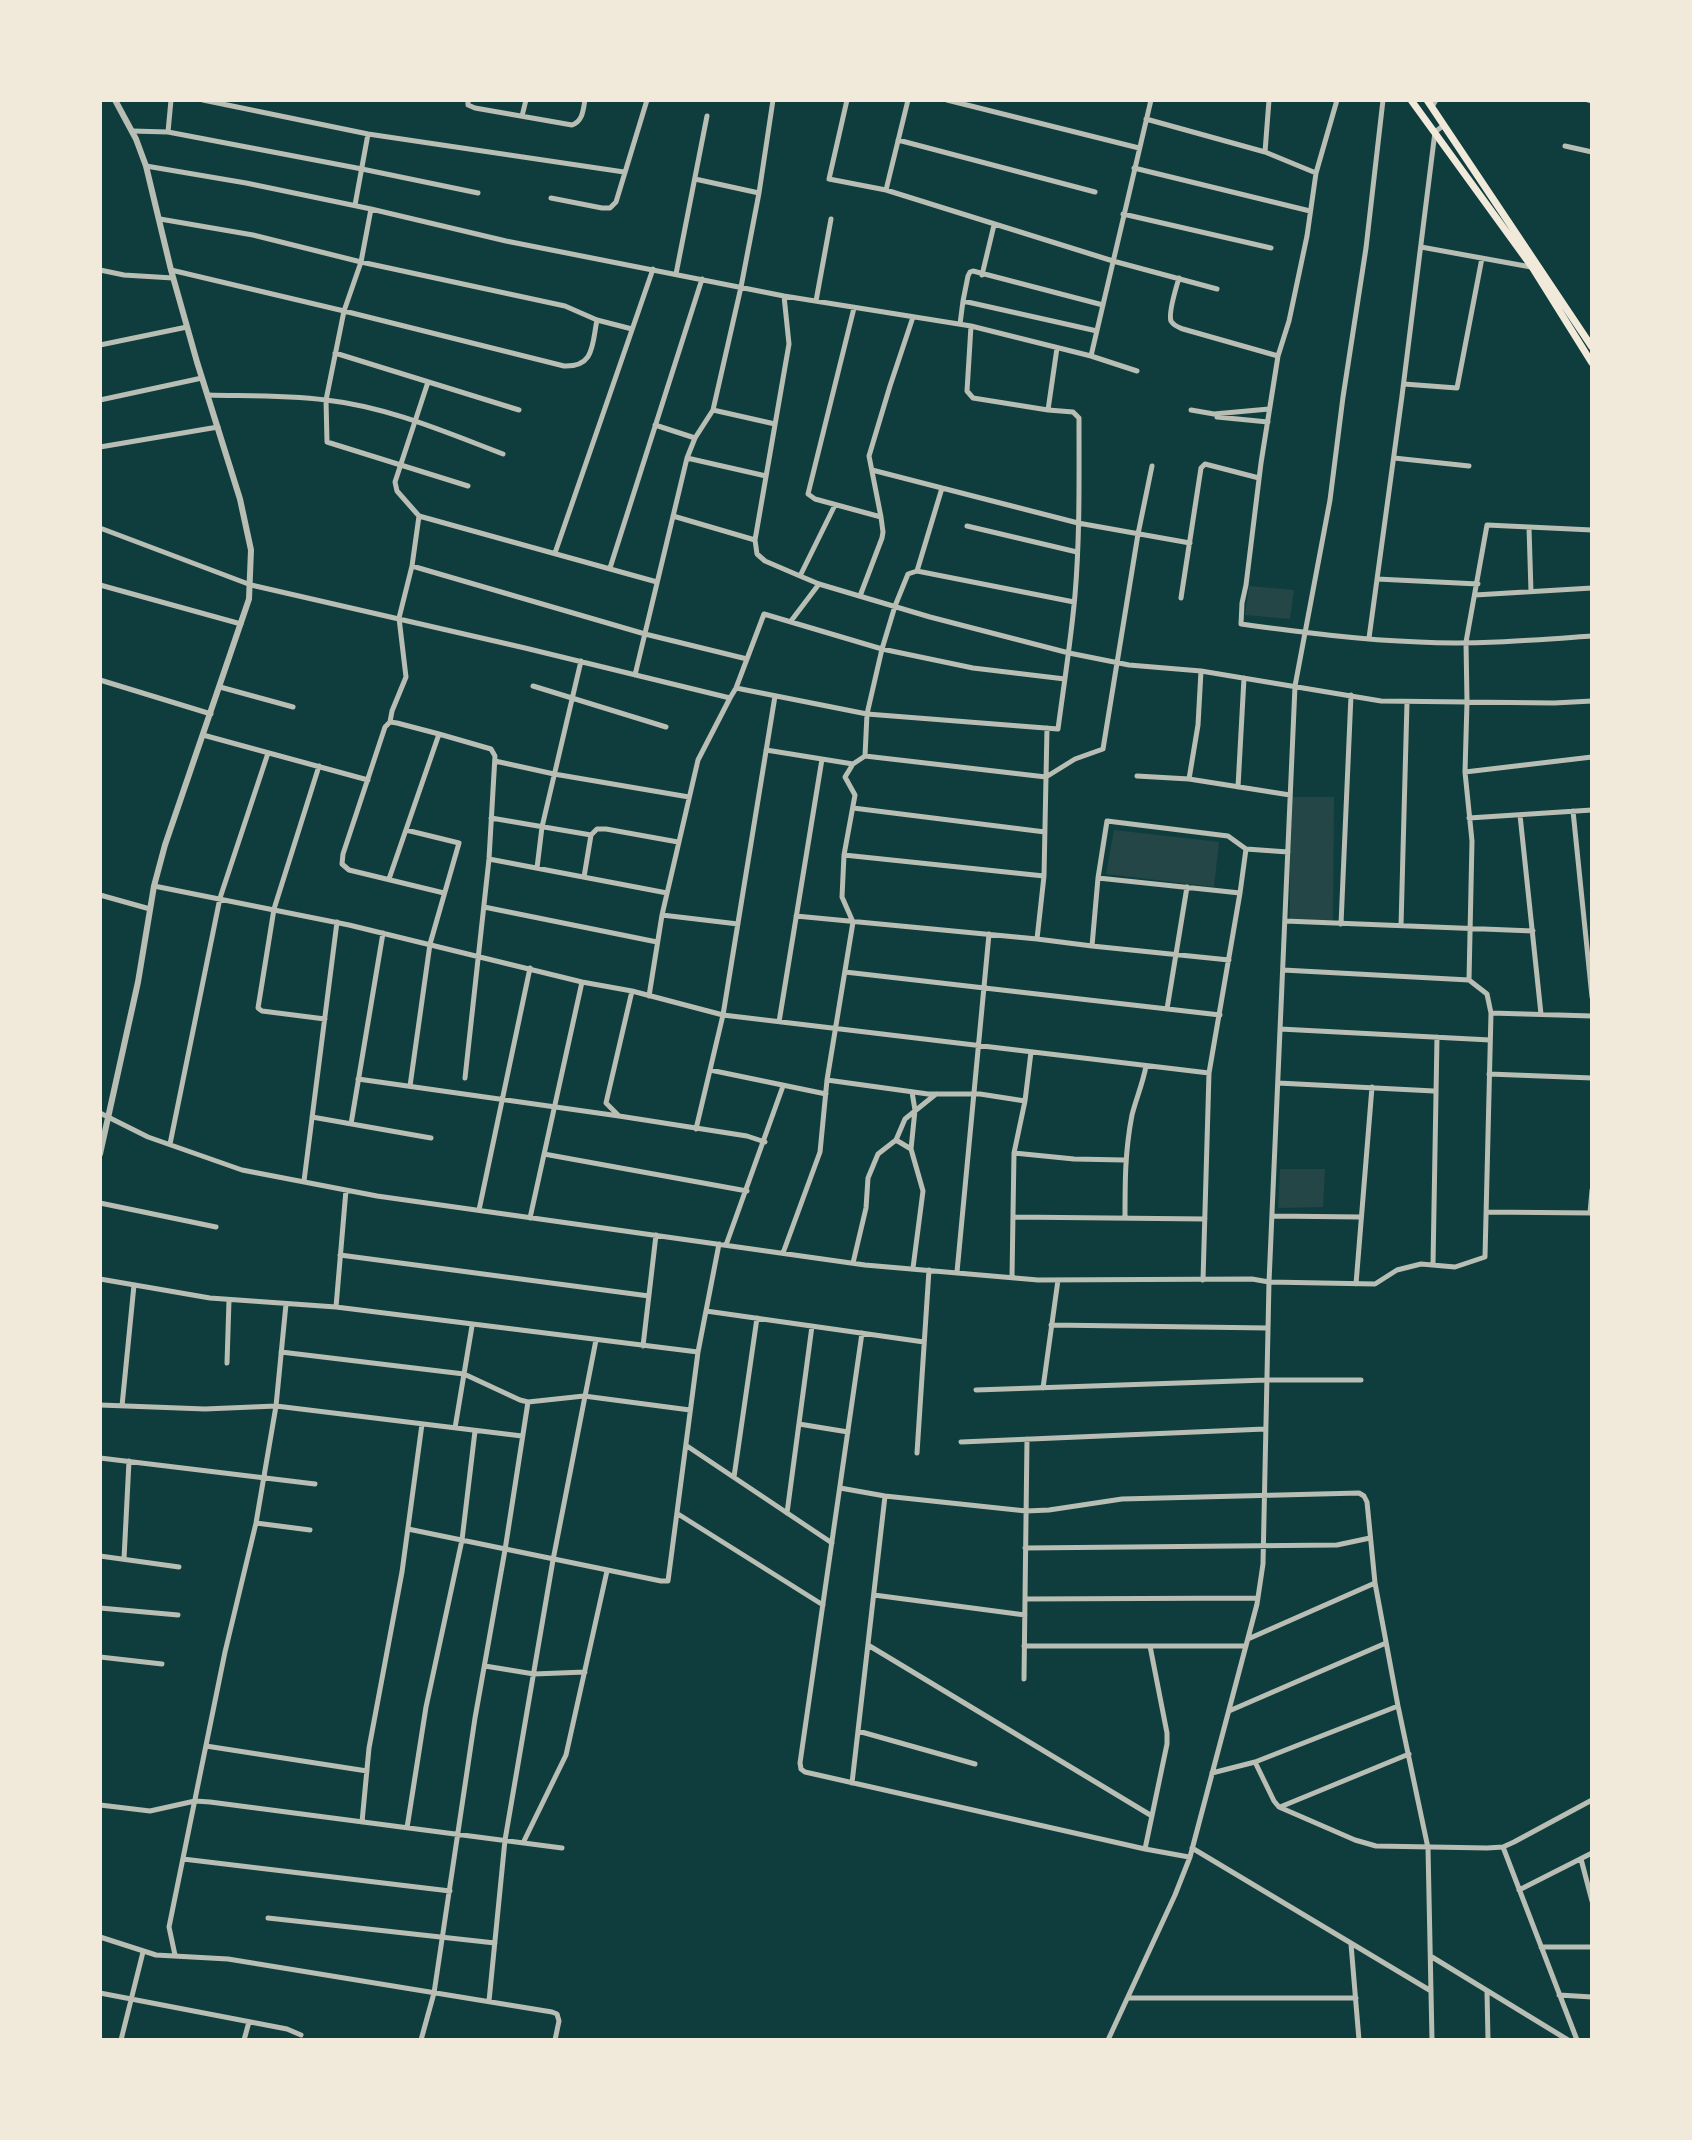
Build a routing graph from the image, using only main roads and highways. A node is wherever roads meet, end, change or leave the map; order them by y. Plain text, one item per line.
1 (1411, 100) edge
2 (1431, 102) edge
3 (1591, 344) edge
4 (1592, 363) edge

1 - 4 main road
2 - 3 main road

